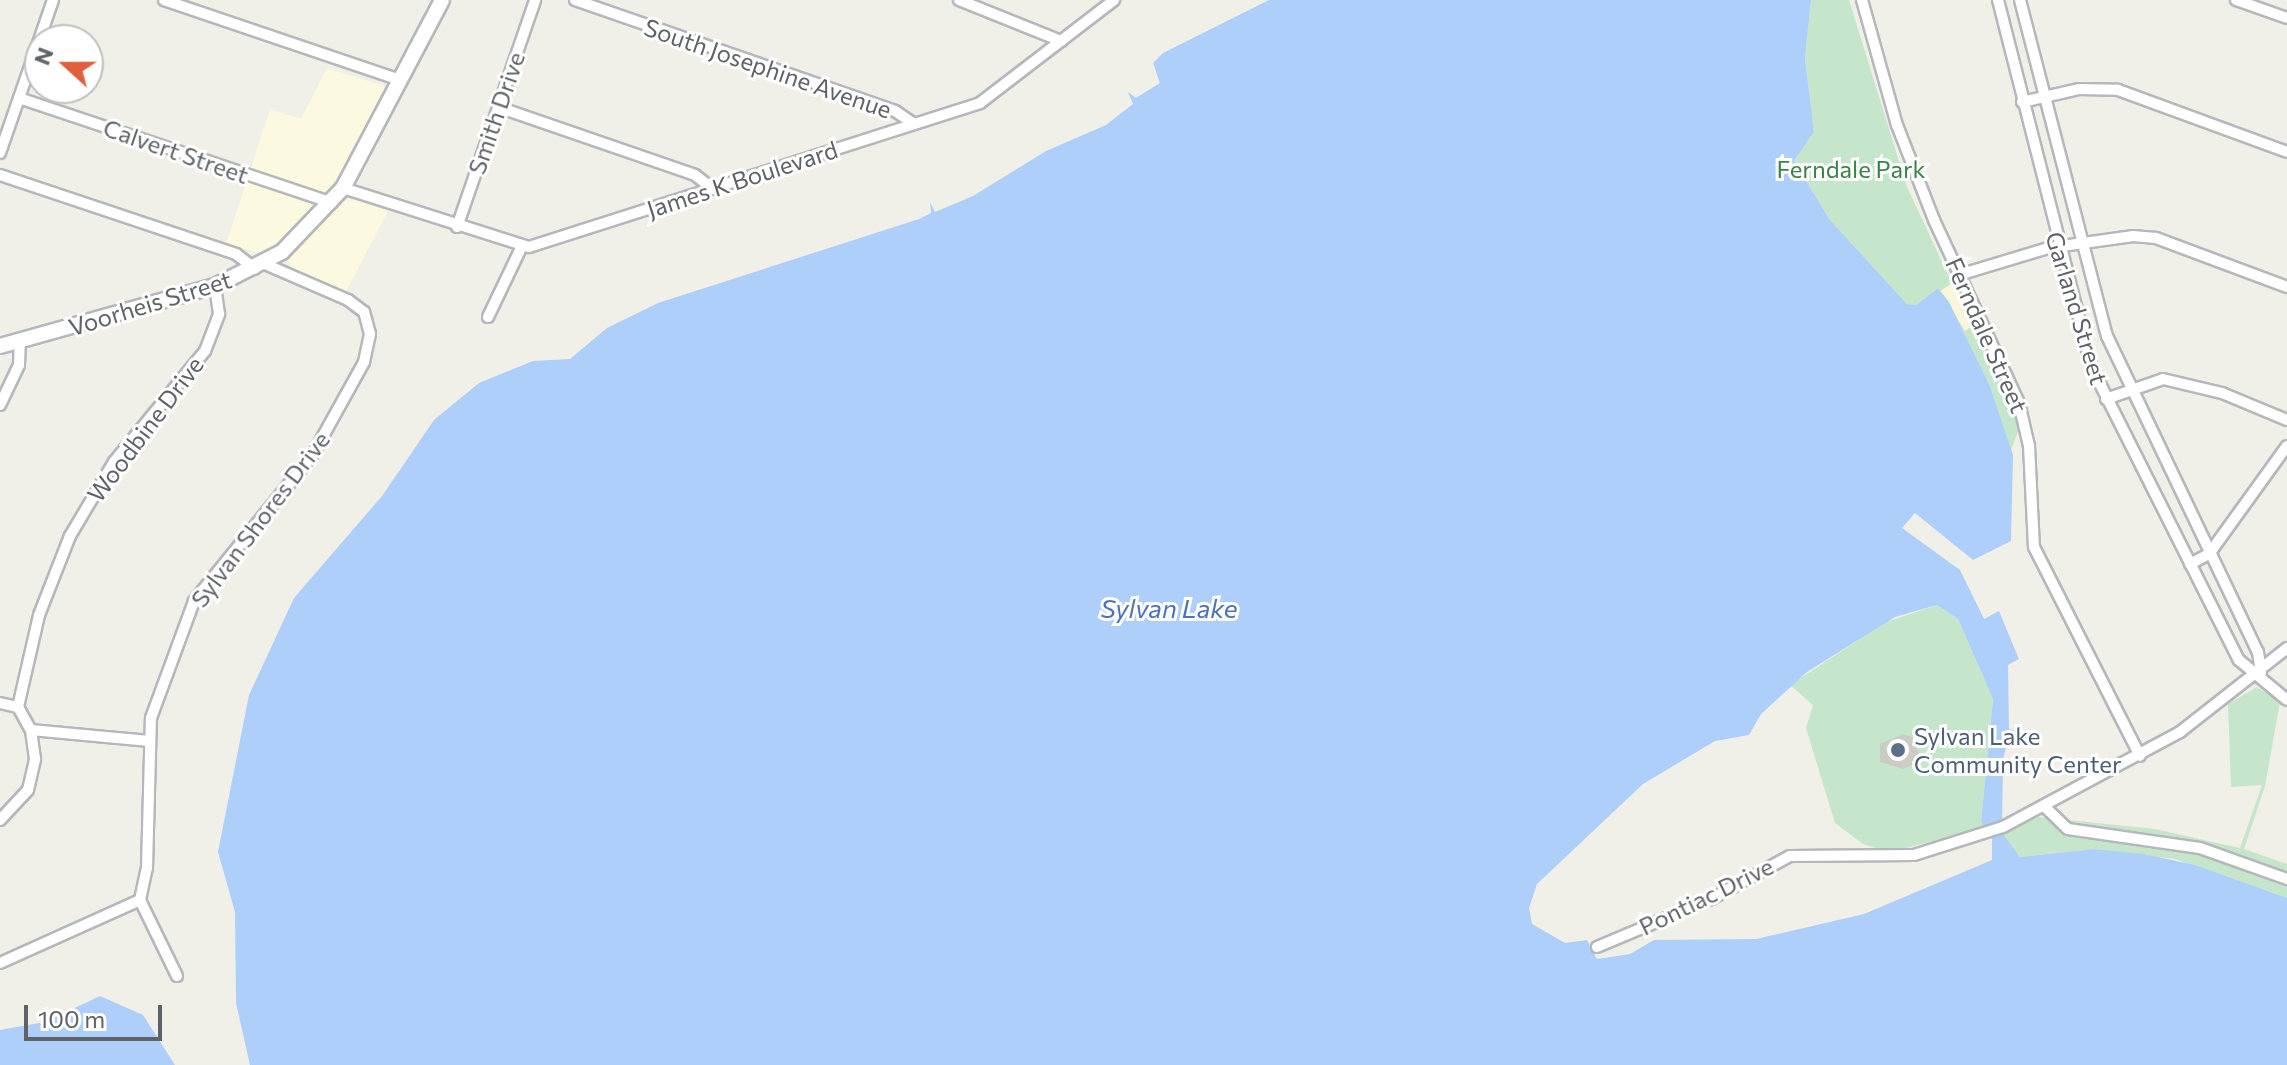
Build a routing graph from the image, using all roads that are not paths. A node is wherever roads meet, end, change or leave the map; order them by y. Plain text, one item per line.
1 (53, 0) edge
2 (164, 0) edge
3 (442, 0) edge
4 (535, 0) edge
5 (575, 0) edge
6 (959, 0) edge
7 (1114, 0) edge
8 (1862, 0) edge
9 (1998, 0) edge
10 (2020, 0) edge
11 (2236, 0) edge
12 (2287, 18) edge
13 (1061, 41) junction
14 (400, 80) junction
15 (2044, 97) junction
16 (19, 98) junction
17 (2022, 102) junction
18 (498, 107) junction
19 (914, 124) junction
20 (2287, 152) edge
21 (0, 153) edge
22 (0, 175) edge
23 (343, 188) junction
24 (713, 189) junction
25 (332, 203) junction
26 (457, 227) junction
27 (2081, 245) junction
28 (2058, 247) junction
29 (521, 248) junction
30 (260, 266) junction
31 (1962, 274) junction
32 (215, 286) junction
33 (2287, 287) edge
34 (488, 317) dead end
35 (20, 341) junction
36 (0, 346) edge
37 (2128, 391) junction
38 (2106, 399) junction
39 (0, 405) edge
40 (2287, 420) edge
41 (2287, 446) edge
42 (2209, 554) junction
43 (2190, 564) junction
44 (2287, 648) edge
45 (2261, 673) junction
46 (2287, 700) edge
47 (0, 703) edge
48 (18, 707) junction
49 (31, 730) junction
50 (149, 741) junction
51 (2140, 756) junction
52 (2046, 808) junction
53 (0, 820) edge
54 (2287, 879) edge
55 (140, 900) junction
56 (1597, 947) dead end
57 (0, 963) edge
58 (177, 976) dead end

1 - 16 street
2 - 14 street
3 - 14 street, Voorheis Street
4 - 18 street, Smith Drive
5 - 19 street, South Josephine Avenue
6 - 13 street
7 - 13 street, James K Boulevard
8 - 31 street, Ferndale Street
9 - 17 street, Garland Street
10 - 15 street, Garland Street
11 - 12 street
13 - 19 street, James K Boulevard
14 - 23 street, Voorheis Street
15 - 17 street
15 - 20 street
15 - 27 street, Garland Street
16 - 21 street
16 - 25 street, Calvert Street
17 - 28 street, Garland Street
18 - 24 street
18 - 26 street, Smith Drive
19 - 24 street, James K Boulevard
22 - 30 street
23 - 25 street, Voorheis Street
23 - 26 street
24 - 29 street, James K Boulevard
25 - 30 street, Voorheis Street
26 - 29 street
27 - 28 street
27 - 33 street
27 - 37 street, Garland Street
28 - 31 street
28 - 38 street, Garland Street
29 - 34 street
30 - 32 street, Voorheis Street
30 - 50 street, Sylvan Shores Drive
31 - 51 street, Ferndale Street
32 - 35 street, Voorheis Street
32 - 48 street, Woodbine Drive
35 - 36 street, Voorheis Street
35 - 39 street
37 - 38 street
37 - 40 street
37 - 42 street, Garland Street
38 - 43 street, Garland Street
41 - 42 street
42 - 43 street
42 - 45 street, Garland Street
43 - 45 street, Garland Street
44 - 45 street, Pontiac Drive
45 - 46 street, Garland Street
45 - 51 street, Pontiac Drive
47 - 48 street
48 - 49 street
49 - 50 street
49 - 53 street
50 - 55 street, Sylvan Shores Drive
51 - 52 street, Pontiac Drive
52 - 54 street
52 - 56 street, Pontiac Drive
55 - 57 street
55 - 58 street

